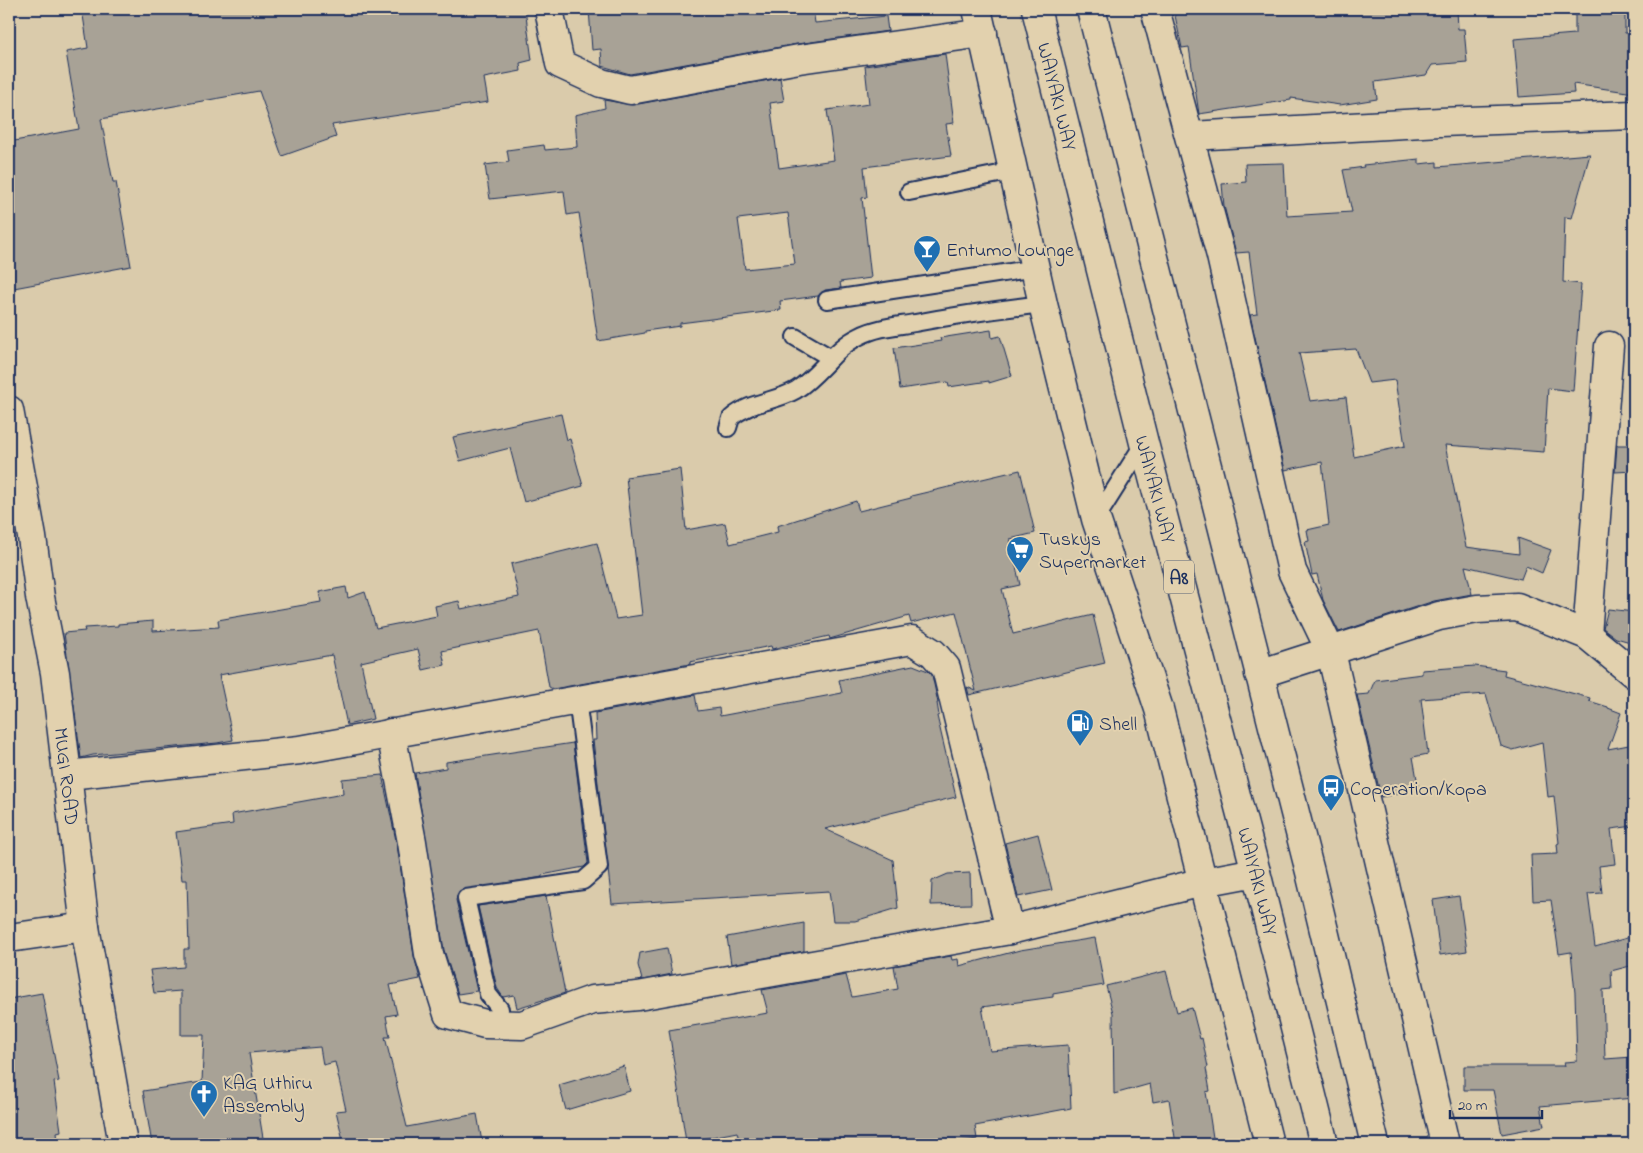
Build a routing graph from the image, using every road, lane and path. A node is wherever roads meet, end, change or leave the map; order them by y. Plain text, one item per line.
1 (549, 9) edge
2 (1036, 9) edge
3 (1091, 9) edge
4 (1155, 9) edge
5 (980, 21) edge
6 (1634, 115) edge
7 (1191, 136) junction
8 (1014, 171) junction
9 (909, 192) dead end
10 (1036, 268) junction
11 (827, 300) dead end
12 (1043, 304) junction
13 (795, 337) dead end
14 (1609, 346) dead end
15 (831, 358) junction
16 (9, 410) edge
17 (728, 428) dead end
18 (1144, 443) junction
19 (1096, 518) junction
20 (1587, 635) junction
21 (1331, 652) junction
22 (1259, 674) junction
23 (1634, 674) edge
24 (577, 699) junction
25 (391, 733) junction
26 (68, 775) junction
27 (1256, 872) junction
28 (1203, 882) junction
29 (85, 927) junction
30 (1010, 930) junction
31 (9, 938) edge
32 (500, 1009) dead end
33 (123, 1144) edge
34 (1269, 1144) edge
35 (1324, 1144) edge
36 (1376, 1144) edge
37 (1445, 1144) edge

1 - 5 main road
2 - 18 main road, WAIYAKI WAY / A8
3 - 22 main road
4 - 7 main road
5 - 8 main road
6 - 7 main road
7 - 21 main road
8 - 9 lane
8 - 10 main road
10 - 11 lane
10 - 12 main road
12 - 15 lane
12 - 19 main road
13 - 15 lane
14 - 20 main road
15 - 17 lane
16 - 26 main road, MUGI ROAD
18 - 19 lane
18 - 27 main road, WAIYAKI WAY / A8
19 - 28 main road
20 - 21 main road
20 - 23 main road
21 - 22 main road
21 - 37 main road
22 - 36 main road
24 - 25 main road
24 - 30 main road
24 - 32 lane
25 - 26 main road
25 - 30 main road
26 - 29 main road, MUGI ROAD
27 - 28 main road
27 - 35 main road, WAIYAKI WAY / A8
28 - 30 main road
28 - 34 main road
29 - 31 main road
29 - 33 main road, MUGI ROAD

